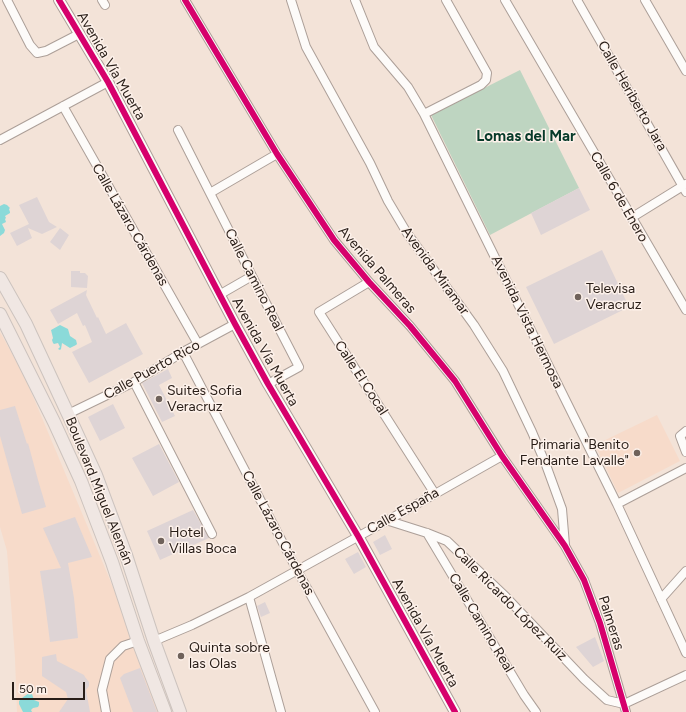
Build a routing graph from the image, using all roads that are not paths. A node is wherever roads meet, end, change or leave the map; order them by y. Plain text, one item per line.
1 (7, 0) edge
2 (59, 0) edge
3 (185, 0) edge
4 (291, 0) edge
5 (355, 0) edge
6 (446, 0) edge
7 (505, 0) edge
8 (577, 0) edge
9 (645, 0) edge
10 (79, 34) junction
11 (686, 71) edge
12 (108, 82) junction
13 (63, 106) junction
14 (424, 114) junction
15 (178, 130) dead end
16 (0, 140) edge
17 (277, 154) junction
18 (685, 188) edge
19 (210, 193) junction
20 (631, 218) junction
21 (252, 276) junction
22 (0, 278) edge
23 (369, 282) junction
24 (220, 294) junction
25 (686, 310) edge
26 (0, 314) edge
27 (235, 324) junction
28 (198, 344) junction
29 (183, 352) junction
30 (134, 382) junction
31 (268, 384) junction
32 (68, 414) junction
33 (686, 431) edge
34 (686, 452) edge
35 (502, 456) junction
36 (686, 468) edge
37 (436, 494) junction
38 (617, 504) junction
39 (386, 520) junction
40 (427, 533) junction
41 (212, 534) dead end
42 (358, 536) junction
43 (565, 546) junction
44 (298, 570) junction
45 (686, 571) edge
46 (249, 597) junction
47 (661, 599) junction
48 (154, 641) junction
49 (138, 642) junction
50 (684, 642) edge
51 (686, 653) edge
52 (686, 675) edge
53 (625, 708) edge
54 (106, 712) edge
55 (165, 712) edge
56 (180, 712) edge
57 (281, 712) edge
58 (375, 712) edge
59 (455, 712) edge
60 (536, 712) edge

1 - 10 street
2 - 10 street, Avenida Vía Muerta
3 - 17 street, Avenida Palmeras
4 - 43 street, Avenida Miramar
5 - 14 street, Avenida Vista Hermosa
6 - 14 street
7 - 20 street, Calle 6 de Enero
8 - 18 street, Calle Heriberto Jara
9 - 11 street
10 - 12 street, Avenida Vía Muerta
12 - 13 street
12 - 24 street, Avenida Vía Muerta
13 - 16 street
13 - 28 street, Calle Lázaro Cárdenas
14 - 38 street, Avenida Vista Hermosa
15 - 19 street, Calle Camino Real
17 - 19 street
17 - 23 street, Avenida Palmeras
18 - 20 street
19 - 21 street, Calle Camino Real
20 - 25 street, Calle 6 de Enero
21 - 24 street
21 - 31 street, Calle Camino Real
22 - 32 main road, Boulevard Miguel Alemán
23 - 35 street, Avenida Palmeras
23 - 37 street, Calle El Cocal
24 - 27 street, Avenida Vía Muerta
26 - 49 main road, Boulevard Miguel Alemán
27 - 28 street, Calle Puerto Rico
27 - 31 street, Avenida Vía Muerta
28 - 29 street, Calle Puerto Rico
29 - 30 street, Calle Puerto Rico
29 - 44 street, Calle Lázaro Cárdenas
30 - 32 street, Calle Puerto Rico
30 - 41 street
31 - 42 street, Avenida Vía Muerta
32 - 48 main road, Boulevard Miguel Alemán
33 - 34 street
35 - 37 street, Calle España
35 - 43 street, Avenida Palmeras
36 - 38 street
37 - 39 street, Calle España
38 - 47 street, Avenida Vista Hermosa
39 - 40 street, Calle Ricardo López Ruiz
39 - 42 street, Calle España
40 - 53 street, Calle Ricardo López Ruiz
40 - 60 street, Calle Camino Real
42 - 44 street, Calle España
42 - 59 street, Avenida Vía Muerta
43 - 53 street, Palmeras
44 - 46 street, Calle España
44 - 58 street, Calle Lázaro Cárdenas
45 - 47 street
46 - 48 street, Calle España
46 - 57 street
47 - 50 street, Avenida Vista Hermosa
48 - 56 main road, Boulevard Miguel Alemán
49 - 54 street
49 - 55 main road, Boulevard Miguel Alemán
50 - 51 street, Avenida Vista Hermosa
52 - 53 street

